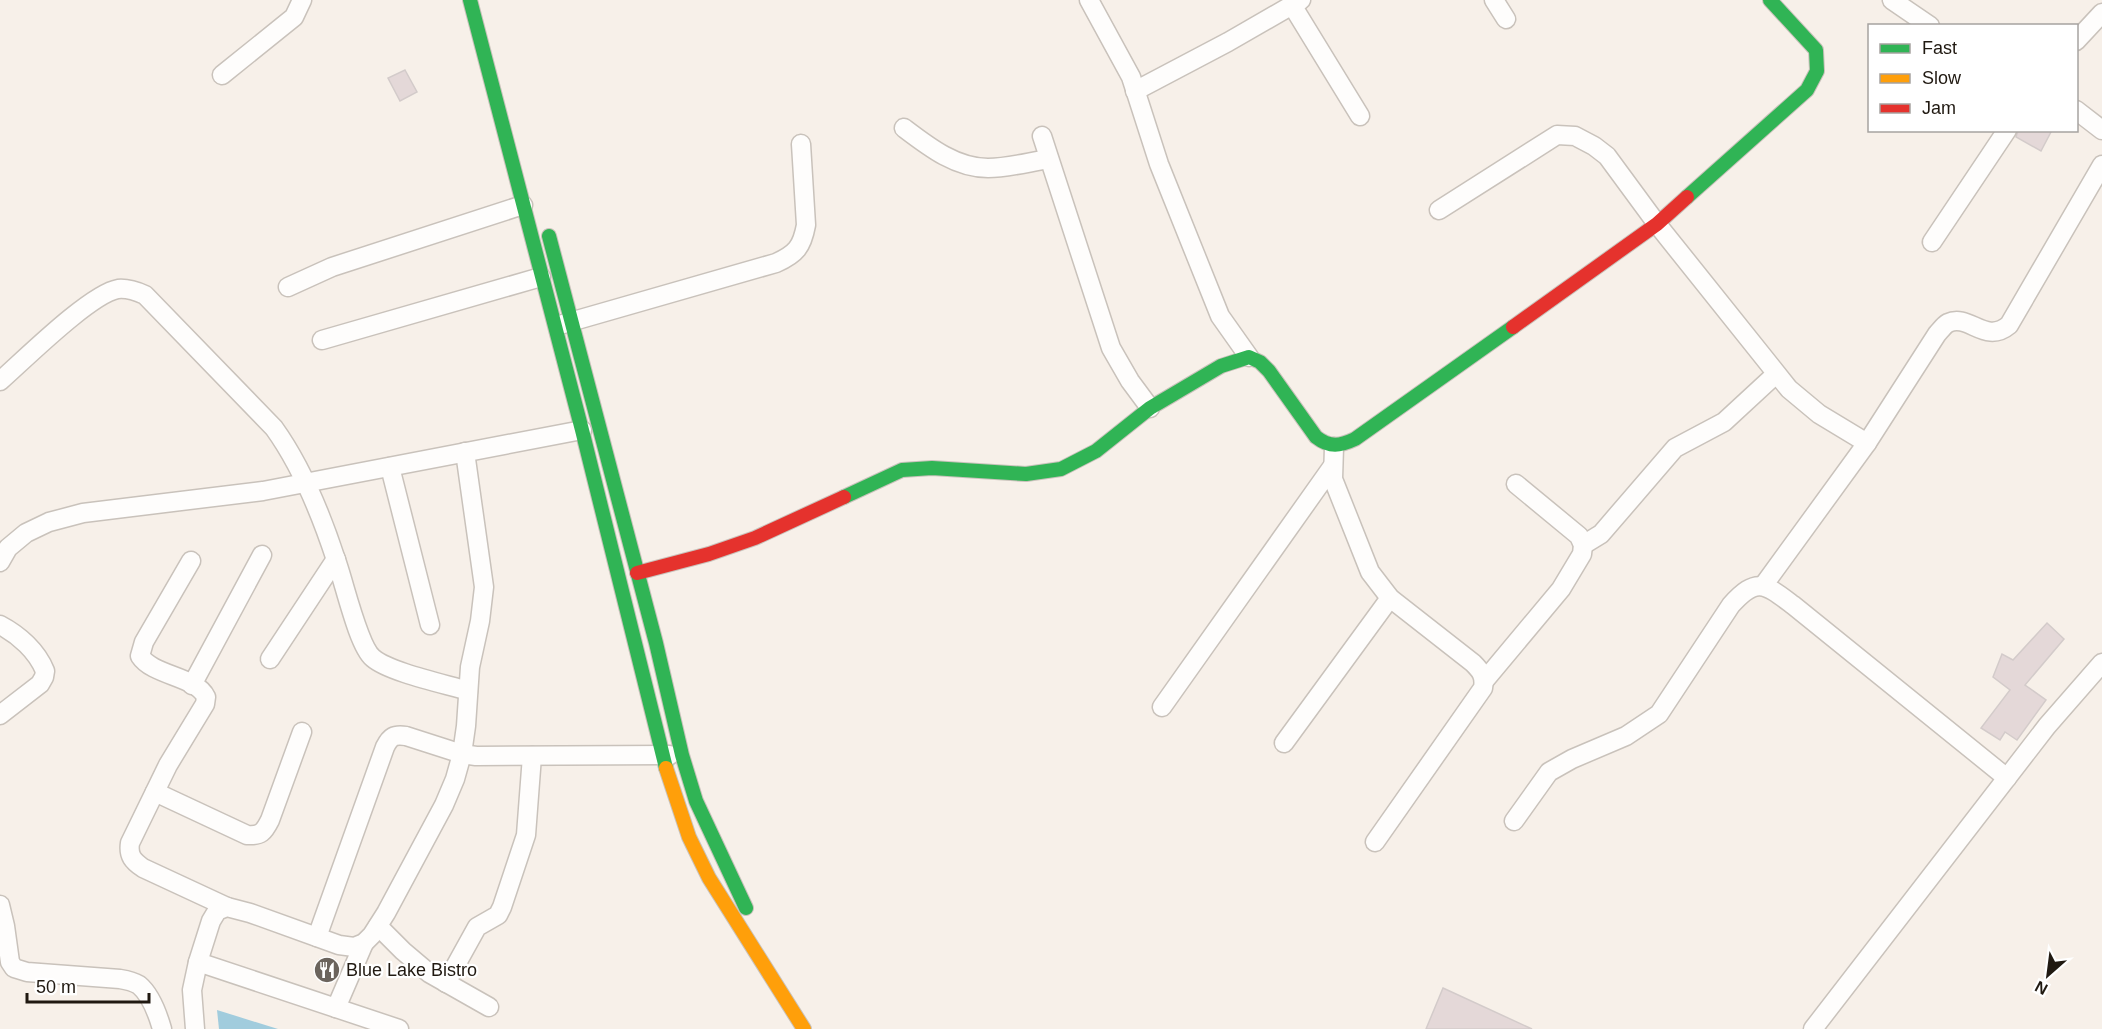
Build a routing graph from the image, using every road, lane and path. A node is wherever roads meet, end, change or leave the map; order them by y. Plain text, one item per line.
1 (303, 0) edge
2 (470, 0) edge
3 (1089, 0) edge
4 (1494, 0) edge
5 (1770, 0) edge
6 (1892, 0) edge
7 (1297, 3) edge
8 (2102, 13) edge
9 (1506, 19) dead end
10 (1927, 24) edge
11 (2078, 39) edge
12 (222, 75) dead end
13 (1135, 91) junction
14 (2078, 112) edge
15 (1360, 116) dead end
16 (904, 128) dead end
17 (2102, 130) edge
18 (2006, 132) edge
19 (1042, 136) dead end
20 (801, 144) dead end
21 (1049, 159) junction
22 (2102, 165) edge
23 (523, 205) junction
24 (1439, 210) dead end
25 (546, 222) dead end
26 (1657, 224) junction
27 (1932, 242) dead end
28 (541, 277) junction
29 (288, 287) dead end
30 (572, 321) junction
31 (554, 327) junction
32 (322, 339) dead end
33 (1249, 357) junction
34 (1776, 374) junction
35 (0, 381) edge
36 (1150, 408) junction
37 (582, 430) junction
38 (1867, 443) junction
39 (1334, 447) junction
40 (465, 452) junction
41 (390, 466) junction
42 (1332, 467) junction
43 (306, 482) junction
44 (1516, 484) dead end
45 (1583, 545) junction
46 (262, 555) dead end
47 (336, 559) junction
48 (191, 561) dead end
49 (0, 562) edge
50 (637, 573) junction
51 (1763, 586) junction
52 (1390, 598) junction
53 (0, 625) edge
54 (430, 625) dead end
55 (270, 659) dead end
56 (2101, 664) edge
57 (1485, 680) junction
58 (192, 685) junction
59 (468, 691) junction
60 (1162, 707) dead end
61 (0, 715) edge
62 (302, 732) dead end
63 (1284, 743) dead end
64 (462, 754) junction
65 (661, 754) junction
66 (682, 755) junction
67 (532, 756) junction
68 (2007, 778) junction
69 (155, 792) junction
70 (1514, 821) dead end
71 (1375, 842) dead end
72 (0, 905) edge
73 (227, 907) junction
74 (755, 923) dead end
75 (378, 926) junction
76 (316, 937) junction
77 (364, 943) junction
78 (198, 962) junction
79 (446, 983) junction
80 (489, 1007) dead end
81 (336, 1008) junction
82 (162, 1029) edge
83 (195, 1029) edge
84 (399, 1029) edge
85 (804, 1029) edge
86 (1813, 1029) edge

1 - 12 street
2 - 23 main road
3 - 13 street
4 - 9 street
5 - 26 main road
6 - 10 street
7 - 13 street
7 - 15 street
8 - 11 street
13 - 33 street
14 - 17 street
16 - 21 street
18 - 27 street
19 - 21 street
20 - 30 street
21 - 36 street
22 - 38 street
23 - 28 main road
23 - 29 street
24 - 26 street
25 - 30 main road
26 - 34 street
26 - 39 main road
28 - 31 main road
28 - 32 street
30 - 31 street
30 - 50 main road
31 - 37 main road
33 - 36 main road
33 - 39 main road
34 - 38 street
34 - 45 street
35 - 43 street
36 - 50 main road
37 - 40 street
37 - 65 main road
38 - 51 street
39 - 42 street
40 - 41 street
40 - 59 street
41 - 43 street
41 - 54 street
42 - 52 street
42 - 60 street
43 - 47 street
43 - 49 street
44 - 45 street
45 - 57 street
46 - 58 street
47 - 55 street
47 - 59 street
48 - 58 street
50 - 66 main road
51 - 68 street
51 - 70 street
52 - 57 street
52 - 63 street
53 - 61 street
56 - 68 street
57 - 71 street
58 - 69 street
59 - 64 street
62 - 69 street
64 - 67 street
64 - 75 street
64 - 76 street
65 - 66 street
65 - 67 street
65 - 85 main road
66 - 74 main road
67 - 79 street
68 - 86 street
69 - 73 street
72 - 82 street
73 - 76 street
73 - 78 street
75 - 77 street
75 - 79 street
76 - 77 street
77 - 81 street
78 - 81 street
78 - 83 street
79 - 80 street
81 - 84 street

